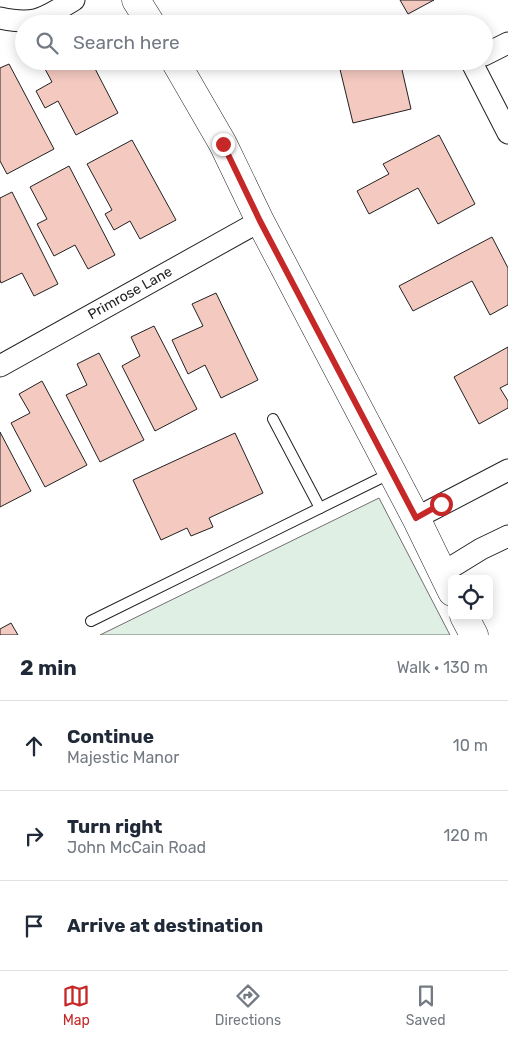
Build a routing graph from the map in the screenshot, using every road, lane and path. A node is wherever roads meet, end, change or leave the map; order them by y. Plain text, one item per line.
1 (74, 0) edge
2 (136, 0) edge
3 (48, 15) edge
4 (145, 15) edge
5 (0, 18) edge
6 (15, 21) edge
7 (508, 43) edge
8 (493, 50) edge
9 (180, 70) edge
10 (476, 70) edge
11 (508, 133) edge
12 (260, 221) junction
13 (0, 366) edge
14 (273, 419) dead end
15 (508, 470) edge
16 (392, 472) junction
17 (320, 508) junction
18 (416, 518) junction
19 (508, 536) edge
20 (447, 583) edge
21 (466, 620) edge
22 (91, 621) dead end
23 (474, 635) edge

1 - 3 street
2 - 4 main road
5 - 6 street
7 - 8 street
9 - 12 main road
10 - 11 street
12 - 13 street, Primrose Lane
12 - 16 main road
14 - 17 lane
15 - 18 street
16 - 17 lane
16 - 18 main road
17 - 22 lane
18 - 20 main road
19 - 20 street
21 - 23 main road

